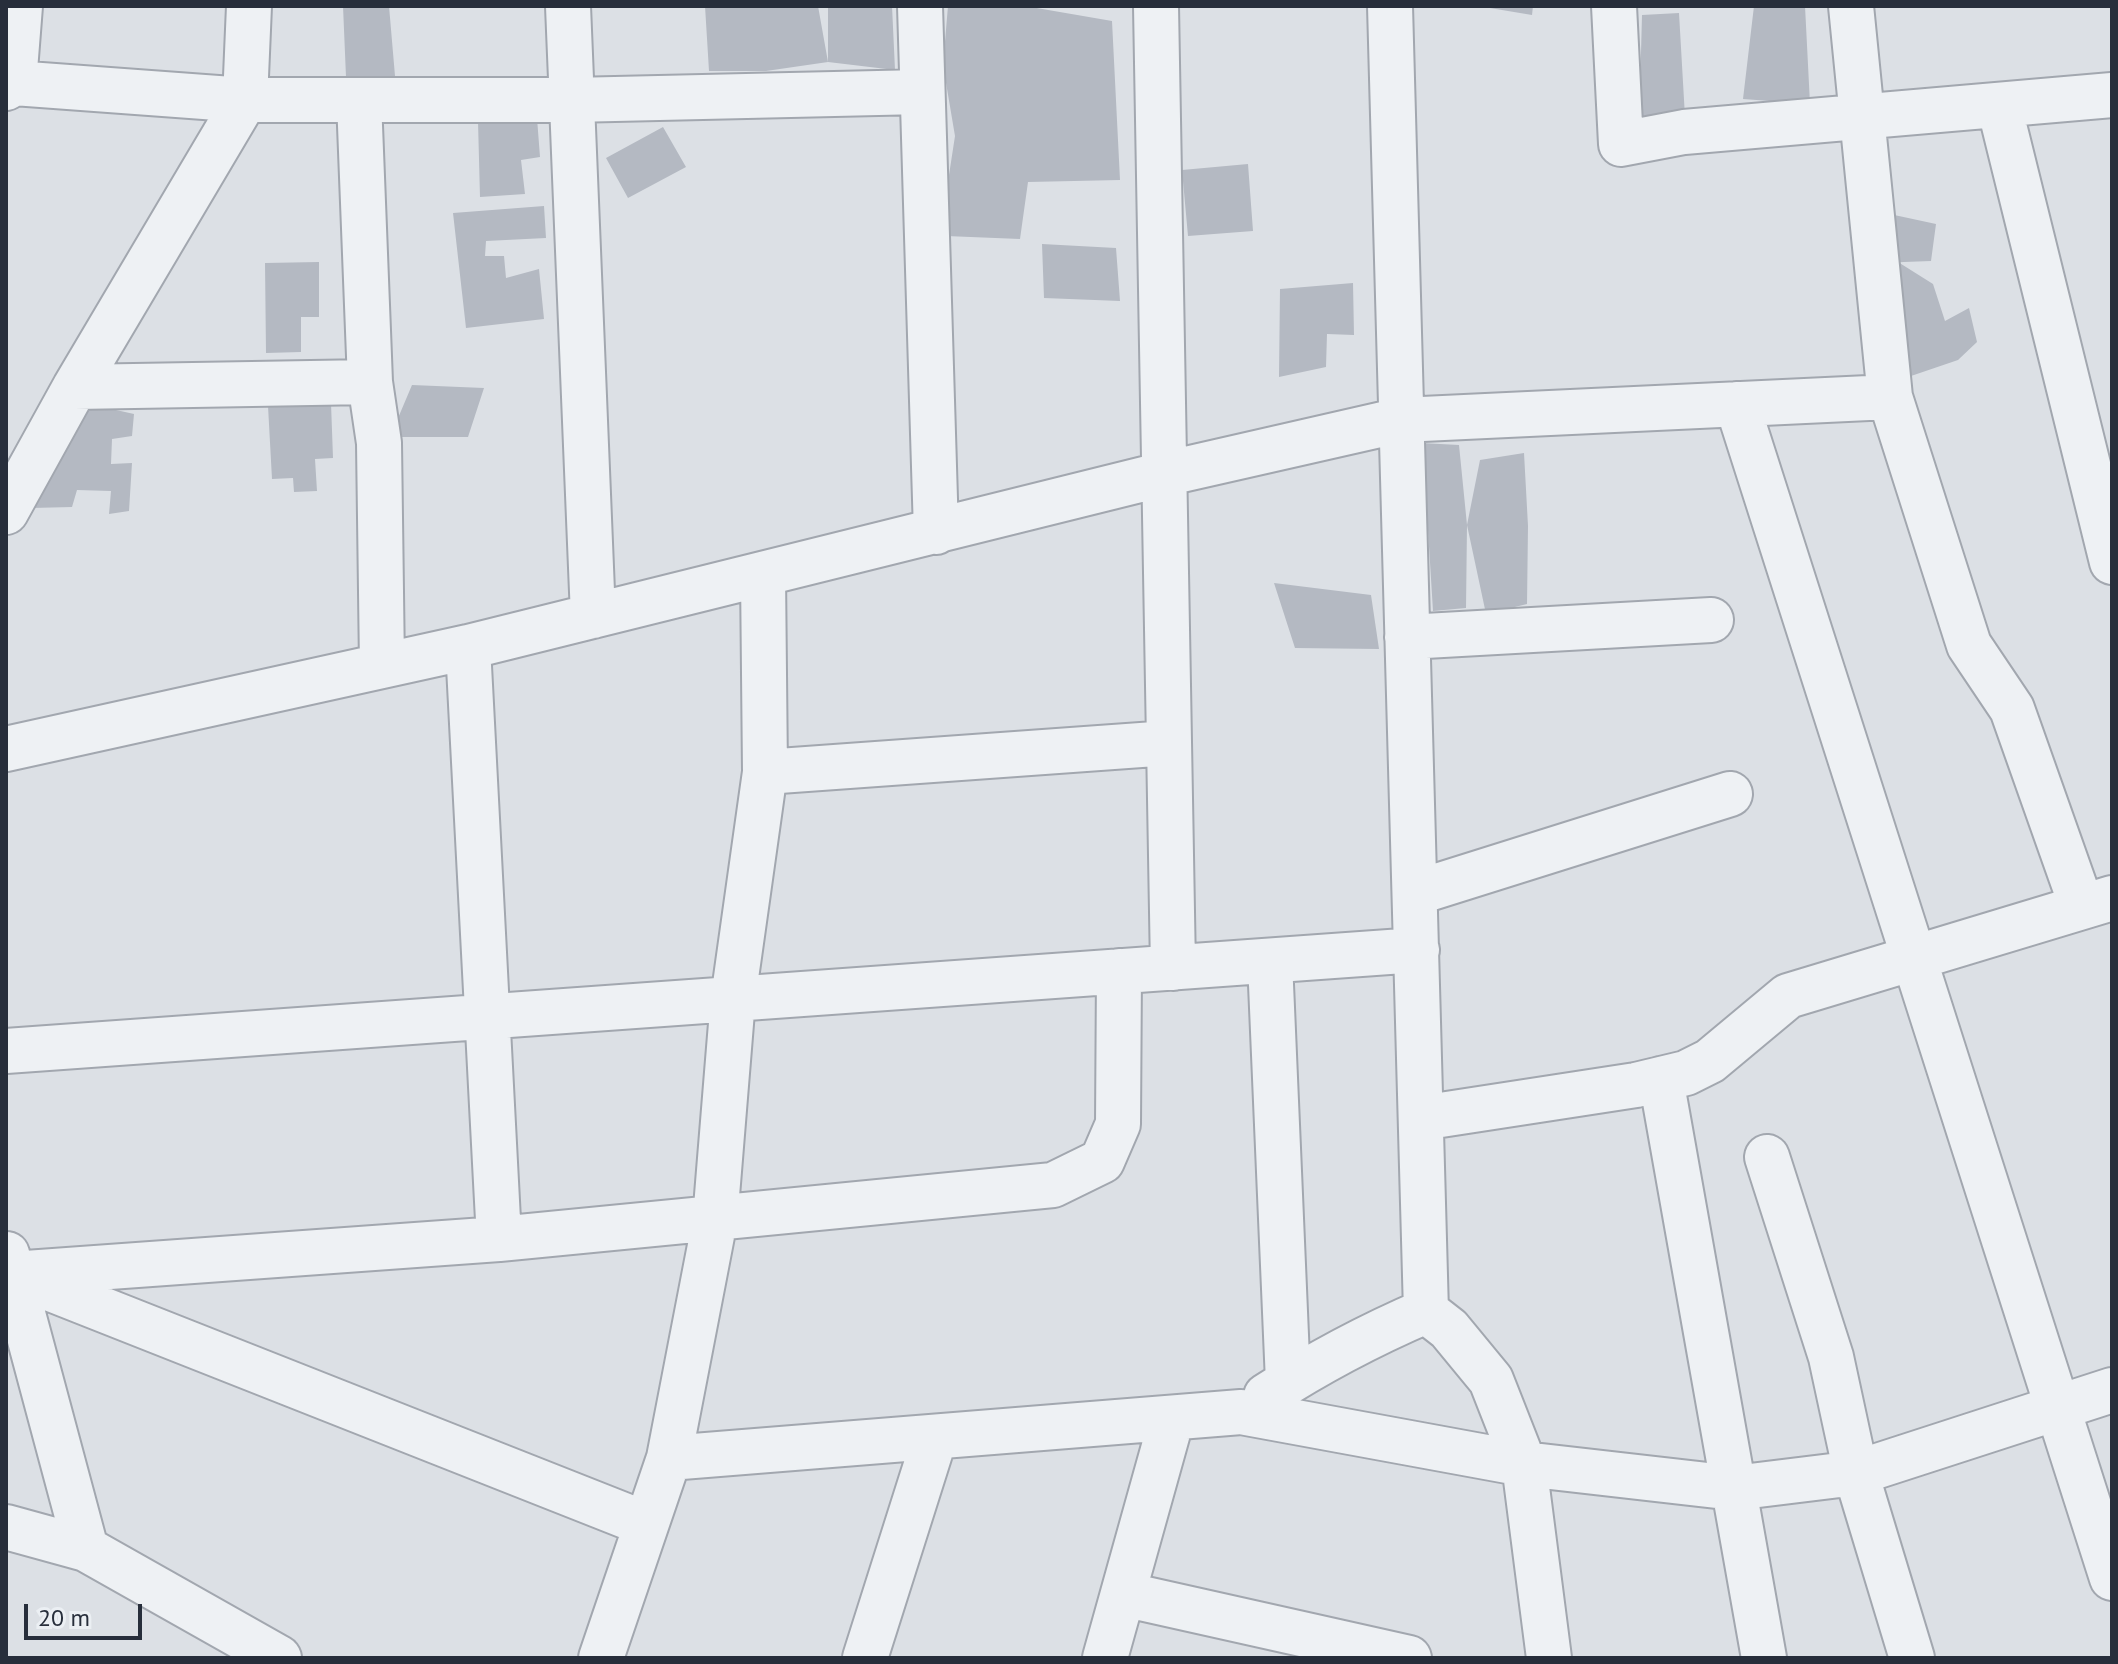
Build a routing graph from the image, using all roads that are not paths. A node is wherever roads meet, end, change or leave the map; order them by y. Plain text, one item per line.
1 (20, 6) edge
2 (249, 6) edge
3 (568, 6) edge
4 (920, 6) edge
5 (1156, 6) edge
6 (1390, 6) edge
7 (1614, 6) edge
8 (1851, 6) edge
9 (10, 85) edge
10 (922, 92) junction
11 (2112, 95) edge
12 (245, 100) junction
13 (359, 100) junction
14 (571, 100) junction
15 (1999, 105) junction
16 (1863, 117) junction
17 (370, 382) junction
18 (75, 387) junction
19 (1890, 397) junction
20 (1737, 404) junction
21 (1401, 420) junction
22 (1164, 474) junction
23 (6, 512) edge
24 (936, 532) junction
25 (2112, 562) edge
26 (763, 574) junction
27 (593, 616) junction
28 (1711, 620) dead end
29 (1407, 637) junction
30 (468, 647) junction
31 (382, 666) junction
32 (1169, 743) junction
33 (6, 749) edge
34 (765, 772) junction
35 (1730, 794) dead end
36 (1415, 893) junction
37 (2097, 903) edge
38 (1417, 950) junction
39 (1914, 958) junction
40 (1270, 961) junction
41 (1173, 968) junction
42 (1119, 971) junction
43 (733, 999) junction
44 (487, 1017) junction
45 (6, 1051) edge
46 (1661, 1079) junction
47 (1421, 1118) junction
48 (1767, 1157) dead end
49 (715, 1220) junction
50 (499, 1239) junction
51 (8, 1265) edge
52 (1426, 1311) junction
53 (1288, 1382) junction
54 (2112, 1390) edge
55 (2058, 1408) junction
56 (1241, 1412) junction
57 (1172, 1418) junction
58 (935, 1437) junction
59 (669, 1458) junction
60 (1524, 1464) junction
61 (1856, 1473) junction
62 (1734, 1488) junction
63 (646, 1524) junction
64 (6, 1527) edge
65 (86, 1549) junction
66 (2112, 1578) edge
67 (1123, 1594) junction
68 (279, 1658) edge
69 (601, 1658) edge
70 (865, 1658) edge
71 (1105, 1658) edge
72 (1409, 1658) edge
73 (1549, 1658) edge
74 (1764, 1658) edge
75 (1912, 1658) edge

1 - 9 street
2 - 12 street
3 - 14 street
4 - 10 street
5 - 22 street
6 - 21 street
7 - 16 street
8 - 16 street
9 - 12 street
10 - 14 street
10 - 24 street
11 - 15 street
12 - 13 street
12 - 18 street
13 - 14 street
13 - 17 street
14 - 27 street
15 - 16 street
15 - 25 street
16 - 19 street
17 - 18 street
17 - 31 street
18 - 23 street
19 - 20 street
19 - 37 street
20 - 21 street
20 - 39 street
21 - 22 street
21 - 29 street
22 - 24 street
22 - 32 street
24 - 26 street
26 - 27 street
26 - 34 street
27 - 30 street
28 - 29 street
29 - 36 street
30 - 31 street
30 - 44 street
31 - 33 street
32 - 34 street
32 - 41 street
34 - 43 street
35 - 36 street
36 - 38 street
37 - 39 street
38 - 40 street
38 - 47 street
39 - 46 street
39 - 55 street
40 - 41 street
40 - 53 street
41 - 42 street
42 - 43 street
42 - 49 street
43 - 44 street
43 - 49 street
44 - 45 street
44 - 50 street
46 - 47 street
46 - 62 street
47 - 52 street
48 - 61 street
49 - 50 street
49 - 59 street
50 - 51 street
51 - 63 street
51 - 65 street
52 - 53 street
52 - 60 street
53 - 56 street
54 - 55 street
55 - 61 street
55 - 66 street
56 - 57 street
56 - 60 street
57 - 58 street
57 - 67 street
58 - 59 street
58 - 70 street
59 - 63 street
60 - 62 street
60 - 73 street
61 - 62 street
61 - 75 street
62 - 74 street
63 - 69 street
64 - 65 street
65 - 68 street
67 - 71 street
67 - 72 street

